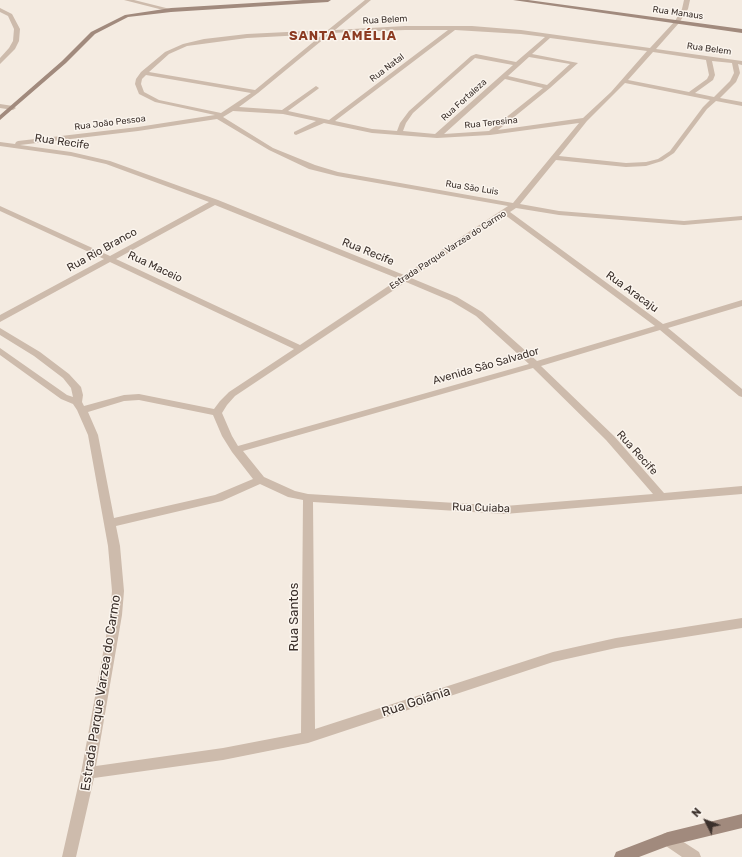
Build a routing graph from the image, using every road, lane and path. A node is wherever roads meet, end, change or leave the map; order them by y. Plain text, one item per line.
1 (127, 0) edge
2 (322, 0) edge
3 (328, 0) edge
4 (368, 0) edge
5 (516, 0) edge
6 (687, 0) edge
7 (0, 10) edge
8 (170, 10) junction
9 (677, 22) junction
10 (454, 28) junction
11 (742, 31) edge
12 (330, 32) junction
13 (549, 36) junction
14 (651, 50) junction
15 (528, 55) junction
16 (709, 58) junction
17 (0, 62) edge
18 (739, 62) edge
19 (517, 64) junction
20 (143, 73) junction
21 (504, 77) junction
22 (624, 81) junction
23 (548, 87) junction
24 (316, 88) dead end
25 (256, 92) junction
26 (691, 93) junction
27 (716, 98) junction
28 (742, 104) edge
29 (0, 106) edge
30 (13, 108) junction
31 (232, 109) junction
32 (283, 112) junction
33 (220, 116) junction
34 (0, 118) edge
35 (585, 120) junction
36 (322, 121) junction
37 (330, 122) junction
38 (490, 132) junction
39 (296, 133) dead end
40 (399, 134) junction
41 (436, 136) junction
42 (2, 144) edge
43 (554, 158) junction
44 (215, 202) junction
45 (516, 205) junction
46 (0, 208) edge
47 (506, 212) junction
48 (742, 218) edge
49 (109, 258) junction
50 (404, 278) junction
51 (742, 303) edge
52 (0, 319) edge
53 (660, 326) junction
54 (0, 331) edge
55 (300, 348) junction
56 (0, 351) edge
57 (534, 365) junction
58 (742, 394) edge
59 (79, 406) junction
60 (217, 413) junction
61 (236, 450) junction
62 (260, 480) junction
63 (742, 490) edge
64 (662, 496) junction
65 (308, 498) junction
66 (110, 523) junction
67 (742, 623) edge
68 (308, 737) junction
69 (88, 773) junction
70 (742, 820) edge
71 (668, 839) junction
72 (70, 856) edge
73 (621, 857) edge
74 (694, 857) edge

1 - 8 street
2 - 3 street
2 - 8 street
4 - 12 street
5 - 9 street, Rua Manaus
6 - 9 street, Estrada Parque Varzea do Carmo
7 - 17 street
8 - 30 street
9 - 11 street, Rua Manaus
9 - 14 street, Estrada Parque Varzea do Carmo
10 - 12 street, Rua Belem
10 - 13 street, Rua Belem
10 - 37 street, Rua Natal
12 - 20 street, Rua Belem
12 - 25 street
13 - 14 street, Rua Belem
13 - 15 street, Rua Fortaleza
14 - 16 street, Rua Belem
14 - 22 street, Estrada Parque Varzea do Carmo
15 - 19 street, Rua Fortaleza
15 - 23 street
16 - 18 street, Rua Belem
16 - 26 street
18 - 27 street
19 - 21 street, Rua Fortaleza
19 - 40 street
20 - 25 street
20 - 33 street
21 - 23 street
21 - 41 street, Rua Fortaleza
22 - 26 street
22 - 35 street, Estrada Parque Varzea do Carmo
23 - 38 street
24 - 32 street
25 - 31 street
26 - 27 street
27 - 28 street
27 - 43 street
29 - 30 street
30 - 34 street
31 - 32 street, Rua Teresina
31 - 33 street, Rua Teresina
32 - 36 street, Rua Teresina
33 - 42 street, Rua João Pessoa
33 - 45 street, Rua São Luis
35 - 38 street, Rua Teresina
35 - 43 street, Estrada Parque Varzea do Carmo
36 - 37 street, Rua Teresina
36 - 39 street
37 - 40 street, Rua Teresina
38 - 41 street, Rua Teresina
40 - 41 street, Rua Teresina
42 - 44 street, Rua Recife
43 - 45 street, Estrada Parque Varzea do Carmo
44 - 49 street, Rua Rio Branco
44 - 50 street, Rua Recife
45 - 47 street, Estrada Parque Varzea do Carmo
45 - 48 street, Rua São Luis
46 - 49 street, Rua Maceio
47 - 50 street, Estrada Parque Varzea do Carmo
47 - 53 street, Rua Aracaju
49 - 52 street, Rua Rio Branco
49 - 55 street, Rua Maceio
50 - 55 street, Estrada Parque Varzea do Carmo
50 - 57 street, Rua Recife
51 - 53 street, Avenida São Salvador
53 - 57 street, Avenida São Salvador
53 - 58 street, Rua Aracaju
54 - 59 street, Estrada Parque Varzea do Carmo
55 - 60 street, Estrada Parque Varzea do Carmo
56 - 59 street
57 - 61 street, Avenida São Salvador
57 - 64 street, Rua Recife
59 - 60 street
59 - 66 street, Estrada Parque Varzea do Carmo
60 - 61 street
61 - 62 street, Rua Cuiaba
62 - 65 street, Rua Cuiaba
62 - 66 street
63 - 64 street, Rua Cuiaba
64 - 65 street, Rua Cuiaba
65 - 68 street, Rua Santos
66 - 69 street, Estrada Parque Varzea do Carmo
67 - 68 street, Rua Goiânia
68 - 69 street, Rua Goiânia
69 - 72 street, Estrada Parque Varzea do Carmo
70 - 71 street
71 - 73 street
71 - 74 street

